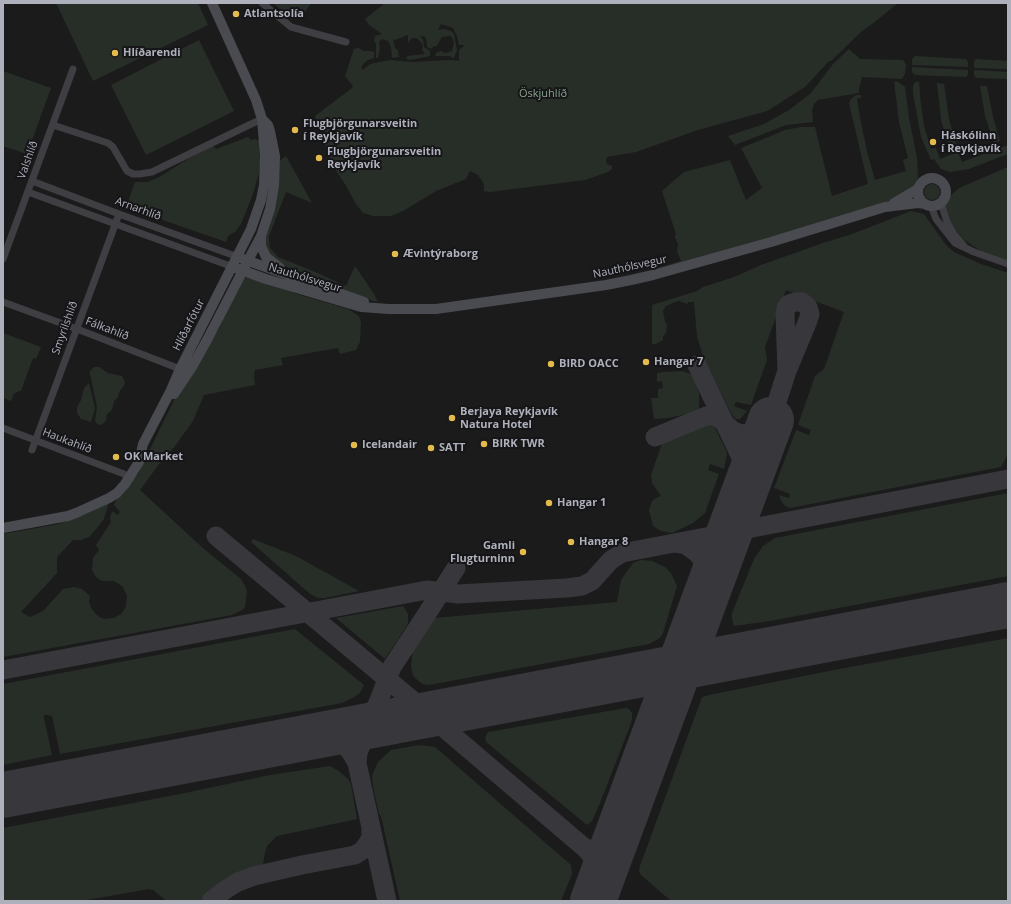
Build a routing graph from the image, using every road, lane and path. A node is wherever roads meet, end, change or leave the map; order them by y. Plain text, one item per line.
1 (206, 3) edge
2 (212, 3) edge
3 (262, 3) edge
4 (228, 39) junction
5 (346, 42) dead end
6 (73, 69) dead end
7 (262, 120) junction
8 (53, 125) junction
9 (32, 181) junction
10 (918, 189) junction
11 (28, 192) junction
12 (941, 203) junction
13 (928, 205) junction
14 (885, 207) junction
15 (119, 214) junction
16 (115, 223) junction
17 (260, 236) junction
18 (964, 246) junction
19 (238, 257) junction
20 (3, 259) edge
21 (249, 260) junction
22 (1008, 264) edge
23 (233, 267) junction
24 (243, 271) junction
25 (291, 276) junction
26 (3, 302) edge
27 (372, 307) junction
28 (77, 329) junction
29 (180, 369) junction
30 (163, 406) junction
31 (3, 428) edge
32 (35, 440) junction
33 (142, 448) junction
34 (32, 450) dead end
35 (124, 474) junction
36 (102, 500) junction
37 (3, 528) edge

1 - 4 street
2 - 4 street
3 - 5 street
4 - 7 street
6 - 8 street, Valshlíð
7 - 8 street
7 - 17 street, Hlíðarfótur
7 - 19 street, Hlíðarfótur
8 - 9 street, Valshlíð
9 - 11 street, Valshlíð
9 - 15 street, Arnarhlíð
10 - 12 street
10 - 13 street
10 - 14 street, Nauthólsvegur
11 - 16 street, Arnarhlíð
11 - 20 street, Valshlíð
12 - 13 street
12 - 18 street
13 - 14 street, Nauthólsvegur
13 - 18 street
14 - 27 street, Nauthólsvegur
15 - 16 street, Smyrilshlíð
15 - 19 street, Arnarhlíð
16 - 23 street, Arnarhlíð
16 - 28 street, Smyrilshlíð
17 - 21 street, Hlíðarfótur
17 - 25 street
18 - 22 street
19 - 21 street, Nauthólsvegur
19 - 23 street, Hlíðarfótur
21 - 24 street, Hlíðarfótur
21 - 25 street, Nauthólsvegur
23 - 24 street, Nauthólsvegur
23 - 29 street, Hlíðarfótur
24 - 27 street, Nauthólsvegur
24 - 30 street, Hlíðarfótur
25 - 27 street, Nauthólsvegur
26 - 28 street, Fálkahlíð
28 - 29 street, Fálkahlíð
28 - 32 street, Smyrilshlíð
29 - 30 street, Hlíðarfótur
30 - 33 street, Hlíðarfótur
31 - 32 street, Haukahlíð
32 - 34 street, Smyrilshlíð
32 - 35 street, Haukahlíð
33 - 35 street, Hlíðarfótur
33 - 36 street, Hlíðarfótur
35 - 36 street, Hlíðarfótur
36 - 37 street, Hlíðarfótur

